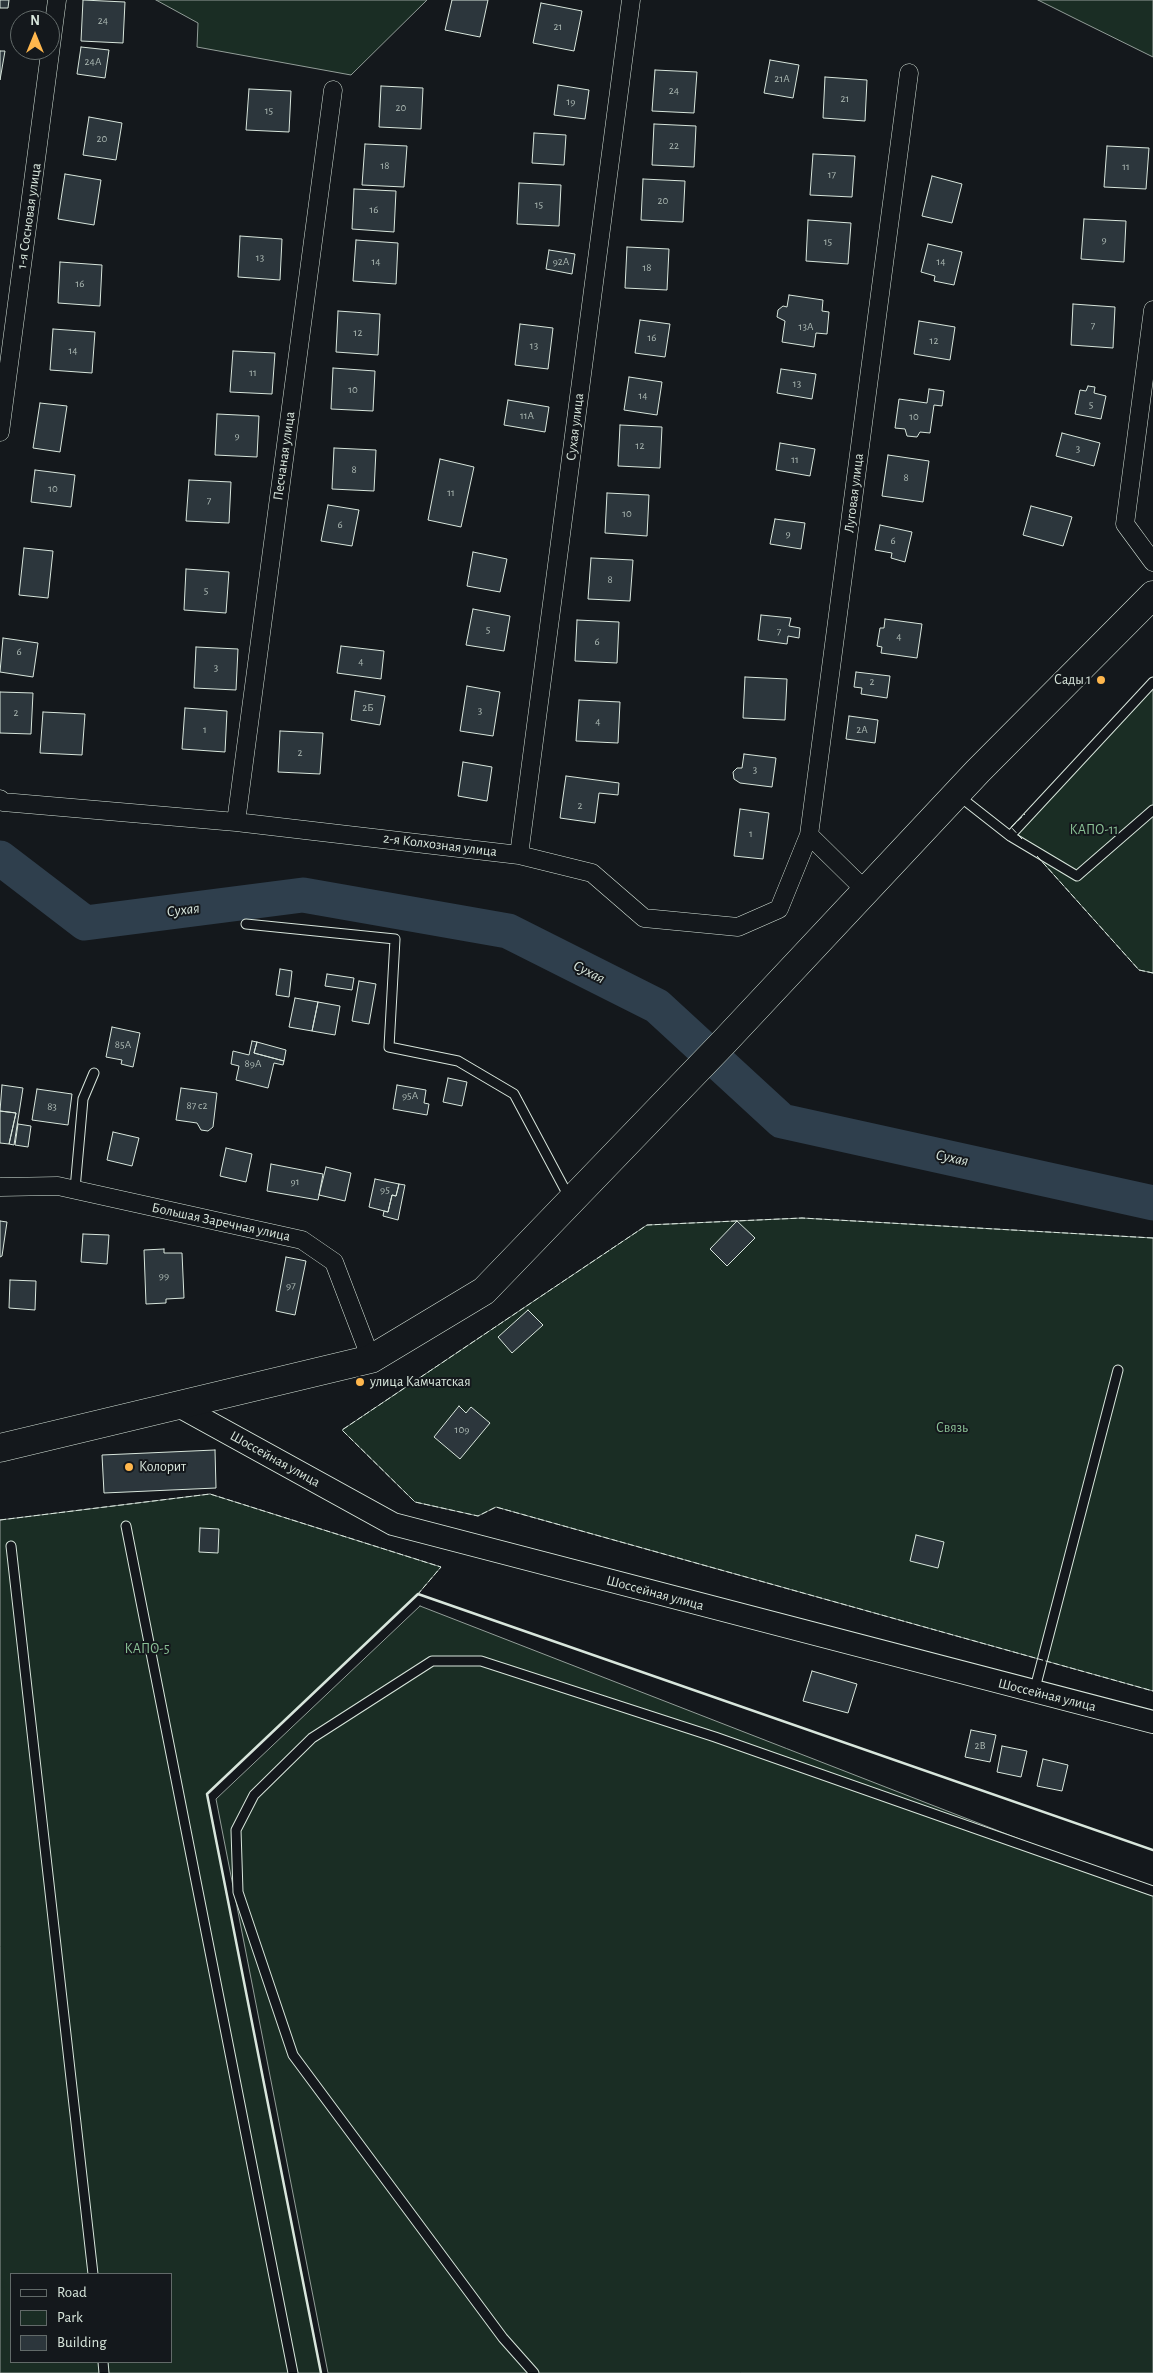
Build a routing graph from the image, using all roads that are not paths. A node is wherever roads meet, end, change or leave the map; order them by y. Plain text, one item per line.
1 (57, 0) edge
2 (631, 0) edge
3 (909, 73) dead end
4 (333, 90) dead end
5 (1153, 310) edge
6 (0, 432) edge
7 (1153, 562) edge
8 (1153, 594) edge
9 (1153, 682) edge
10 (956, 794) junction
11 (0, 799) edge
12 (1153, 810) edge
13 (236, 822) junction
14 (809, 834) junction
15 (1010, 836) junction
16 (519, 855) junction
17 (865, 890) junction
18 (246, 924) dead end
19 (94, 1073) dead end
20 (0, 1187) edge
21 (75, 1189) junction
22 (571, 1200) junction
23 (371, 1359) junction
24 (1118, 1370) dead end
25 (179, 1406) junction
26 (0, 1448) edge
27 (126, 1526) dead end
28 (11, 1546) dead end
29 (1034, 1692) junction
30 (1153, 1722) edge
31 (1153, 1890) edge
32 (93, 2273) edge
33 (293, 2373) edge
34 (534, 2373) edge

1 - 6 street, 1-я Сосновая улица
2 - 16 street, Сухая улица
3 - 14 street, Луговая улица
4 - 13 street, Песчаная улица
5 - 7 street
8 - 10 main road
9 - 15 lane
10 - 15 lane
10 - 17 main road
11 - 13 street, 2-я Колхозная улица
12 - 15 lane
13 - 16 street, 2-я Колхозная улица
14 - 16 street, 2-я Колхозная улица
14 - 17 street
17 - 22 main road
18 - 22 lane
19 - 21 lane
20 - 21 street, Большая Заречная улица
21 - 23 street, Большая Заречная улица
22 - 23 main road
23 - 25 main road
24 - 29 lane
25 - 26 main road
25 - 29 street, Шоссейная улица
27 - 33 lane
28 - 32 lane
29 - 30 street, Шоссейная улица
31 - 34 lane

